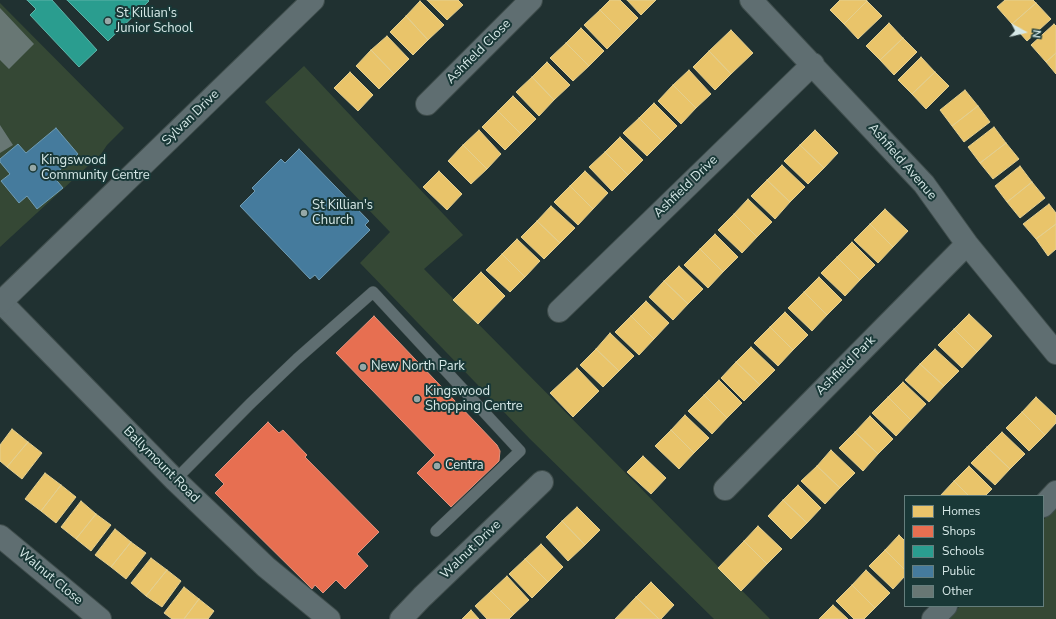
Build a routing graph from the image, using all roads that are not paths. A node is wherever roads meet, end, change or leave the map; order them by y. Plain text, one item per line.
1 (313, 0) edge
2 (531, 0) edge
3 (751, 0) edge
4 (813, 64) junction
5 (427, 104) dead end
6 (967, 244) junction
7 (0, 302) edge
8 (558, 311) dead end
9 (1056, 353) edge
10 (175, 480) junction
11 (542, 482) dead end
12 (725, 489) dead end
13 (1056, 492) edge
14 (1044, 505) edge
15 (436, 531) dead end
16 (0, 536) edge
17 (945, 607) edge
18 (100, 619) edge
19 (329, 619) edge
20 (401, 619) edge
21 (933, 619) edge

1 - 7 street, Sylvan Drive
2 - 5 street, Ashfield Close
3 - 4 street, Ashfield Avenue
4 - 6 street, Ashfield Avenue
4 - 8 street, Ashfield Drive
6 - 9 street, Ashfield Avenue
6 - 12 street, Ashfield Park
7 - 10 street, Ballymount Road
10 - 15 lane
10 - 19 street, Ballymount Road
11 - 20 street, Walnut Drive
13 - 14 street
16 - 18 street, Walnut Close
17 - 21 street

